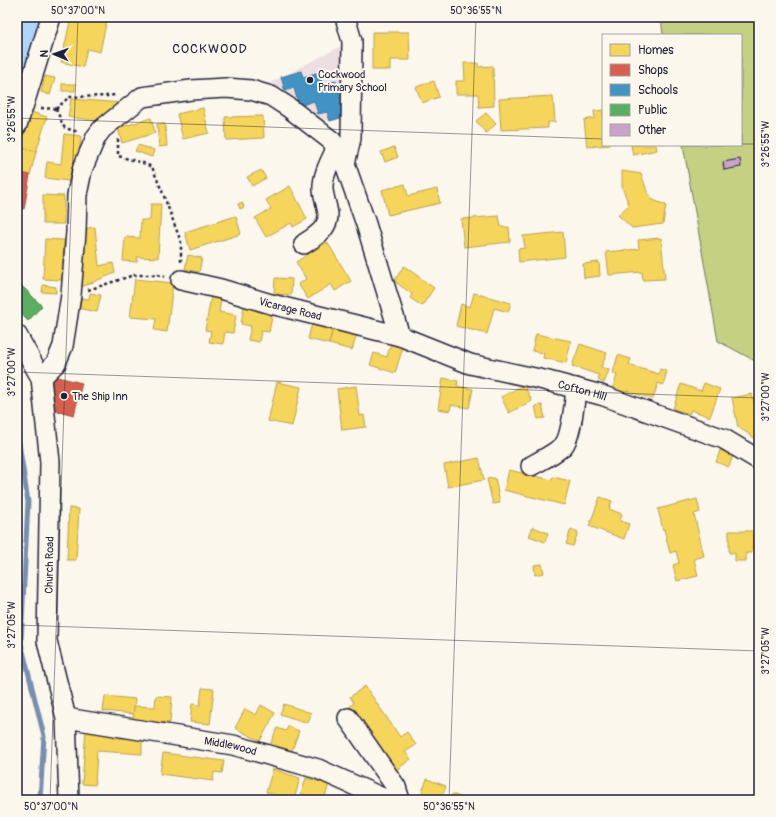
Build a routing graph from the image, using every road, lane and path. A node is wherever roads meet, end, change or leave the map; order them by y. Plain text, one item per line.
1 (51, 17) edge
2 (344, 17) edge
3 (122, 94) dead end
4 (17, 125) edge
5 (102, 129) junction
6 (80, 132) dead end
7 (340, 156) junction
8 (304, 244) dead end
9 (181, 280) junction
10 (70, 295) junction
11 (17, 335) edge
12 (400, 336) junction
13 (41, 378) junction
14 (576, 388) junction
15 (759, 460) edge
16 (531, 466) dead end
17 (66, 718) junction
18 (348, 718) dead end
19 (69, 800) edge
20 (387, 800) edge
21 (400, 800) edge

1 - 4 street
2 - 7 street
3 - 6 path
5 - 7 street
5 - 9 path
5 - 10 street
7 - 8 street
7 - 12 street
9 - 10 path
9 - 12 street, Vicarage Road
10 - 13 street
11 - 13 street, Church Road
12 - 14 street, Cofton Hill
13 - 17 street, Church Road
14 - 15 street, Cofton Hill
14 - 16 street
17 - 19 street, Church Road
17 - 20 street, Middlewood
18 - 21 street

